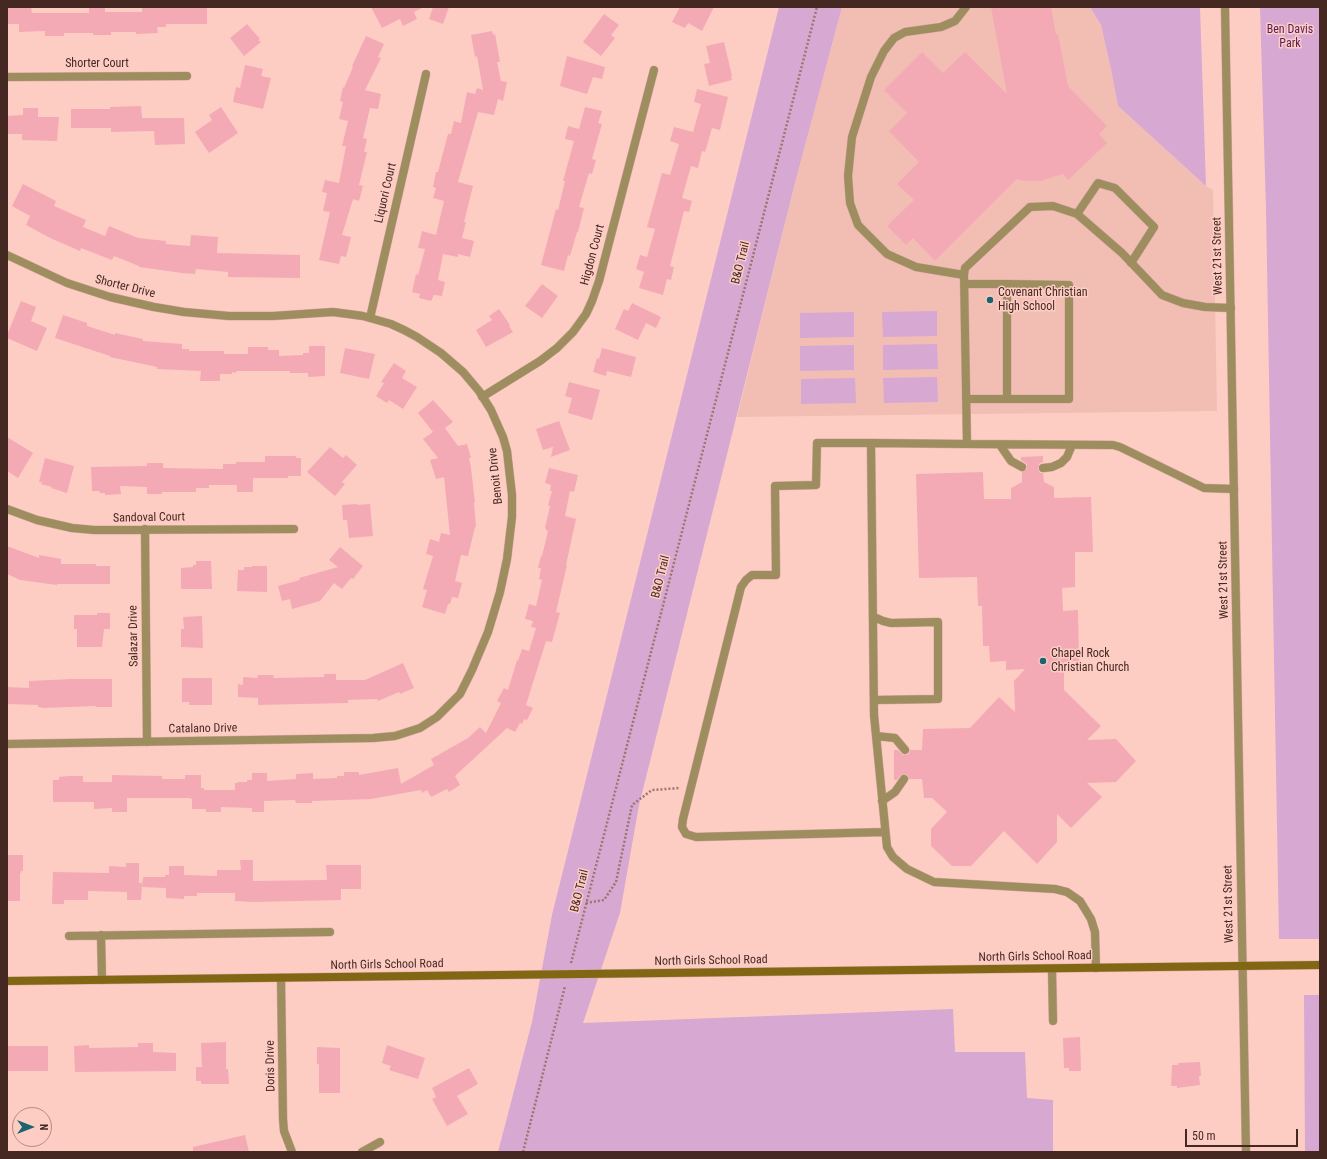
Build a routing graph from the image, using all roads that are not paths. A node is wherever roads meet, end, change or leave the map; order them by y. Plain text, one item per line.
1 (966, 7) edge
2 (1225, 7) edge
3 (654, 70) dead end
4 (426, 74) dead end
5 (187, 76) dead end
6 (7, 77) edge
7 (1077, 214) junction
8 (7, 255) edge
9 (1131, 263) junction
10 (964, 275) junction
11 (964, 284) junction
12 (1007, 284) junction
13 (1231, 308) junction
14 (244, 316) joint
15 (370, 318) junction
16 (482, 397) junction
17 (966, 399) junction
18 (1007, 399) junction
19 (872, 443) junction
20 (967, 444) junction
21 (1000, 445) junction
22 (1072, 445) junction
23 (1022, 467) dead end
24 (1043, 468) dead end
25 (1234, 489) junction
26 (7, 509) edge
27 (145, 529) junction
28 (294, 529) dead end
29 (874, 617) junction
30 (874, 700) junction
31 (399, 735) joint
32 (876, 736) junction
33 (147, 742) junction
34 (7, 744) edge
35 (905, 750) dead end
36 (904, 779) dead end
37 (882, 801) junction
38 (885, 832) junction
39 (330, 932) dead end
40 (101, 935) junction
41 (69, 936) dead end
42 (1320, 965) edge
43 (1242, 967) junction
44 (1096, 968) junction
45 (1052, 969) junction
46 (281, 978) junction
47 (102, 980) junction
48 (7, 981) edge
49 (1053, 1021) dead end
50 (380, 1142) dead end
51 (292, 1152) edge
52 (362, 1152) edge
53 (1246, 1152) edge

1 - 10 street
2 - 13 street, West 21st Street
3 - 16 street, Higdon Court
4 - 15 street, Liquori Court
5 - 6 street, Shorter Court
7 - 9 street
7 - 9 street
7 - 10 street
8 - 14 street, Shorter Drive
9 - 13 street
10 - 11 street
11 - 12 street
11 - 17 street
12 - 18 street
12 - 18 street
13 - 25 street, West 21st Street
14 - 15 street, Benoit Drive
15 - 16 street, Benoit Drive
16 - 31 street, Benoit Drive
17 - 18 street
17 - 20 street
19 - 20 street
19 - 29 street
19 - 38 street
20 - 21 street
21 - 22 street
21 - 23 street
22 - 24 street
22 - 25 street
25 - 43 street, West 21st Street
26 - 27 street, Sandoval Court
27 - 28 street, Sandoval Court
27 - 33 street, Salazar Drive
29 - 30 street
29 - 30 street
30 - 32 street
31 - 33 street, Catalano Drive
32 - 35 street
32 - 37 street
33 - 34 street, Catalano Drive
36 - 37 street
37 - 38 street
38 - 44 street
39 - 40 street
40 - 41 street
40 - 47 street
42 - 43 main road, North Girls School Road
43 - 44 main road, North Girls School Road
43 - 53 street, West 21st Street
44 - 45 main road, North Girls School Road
45 - 46 main road, North Girls School Road
45 - 49 street
46 - 47 main road, North Girls School Road
46 - 51 street, Doris Drive
47 - 48 main road, North Girls School Road
50 - 52 street

